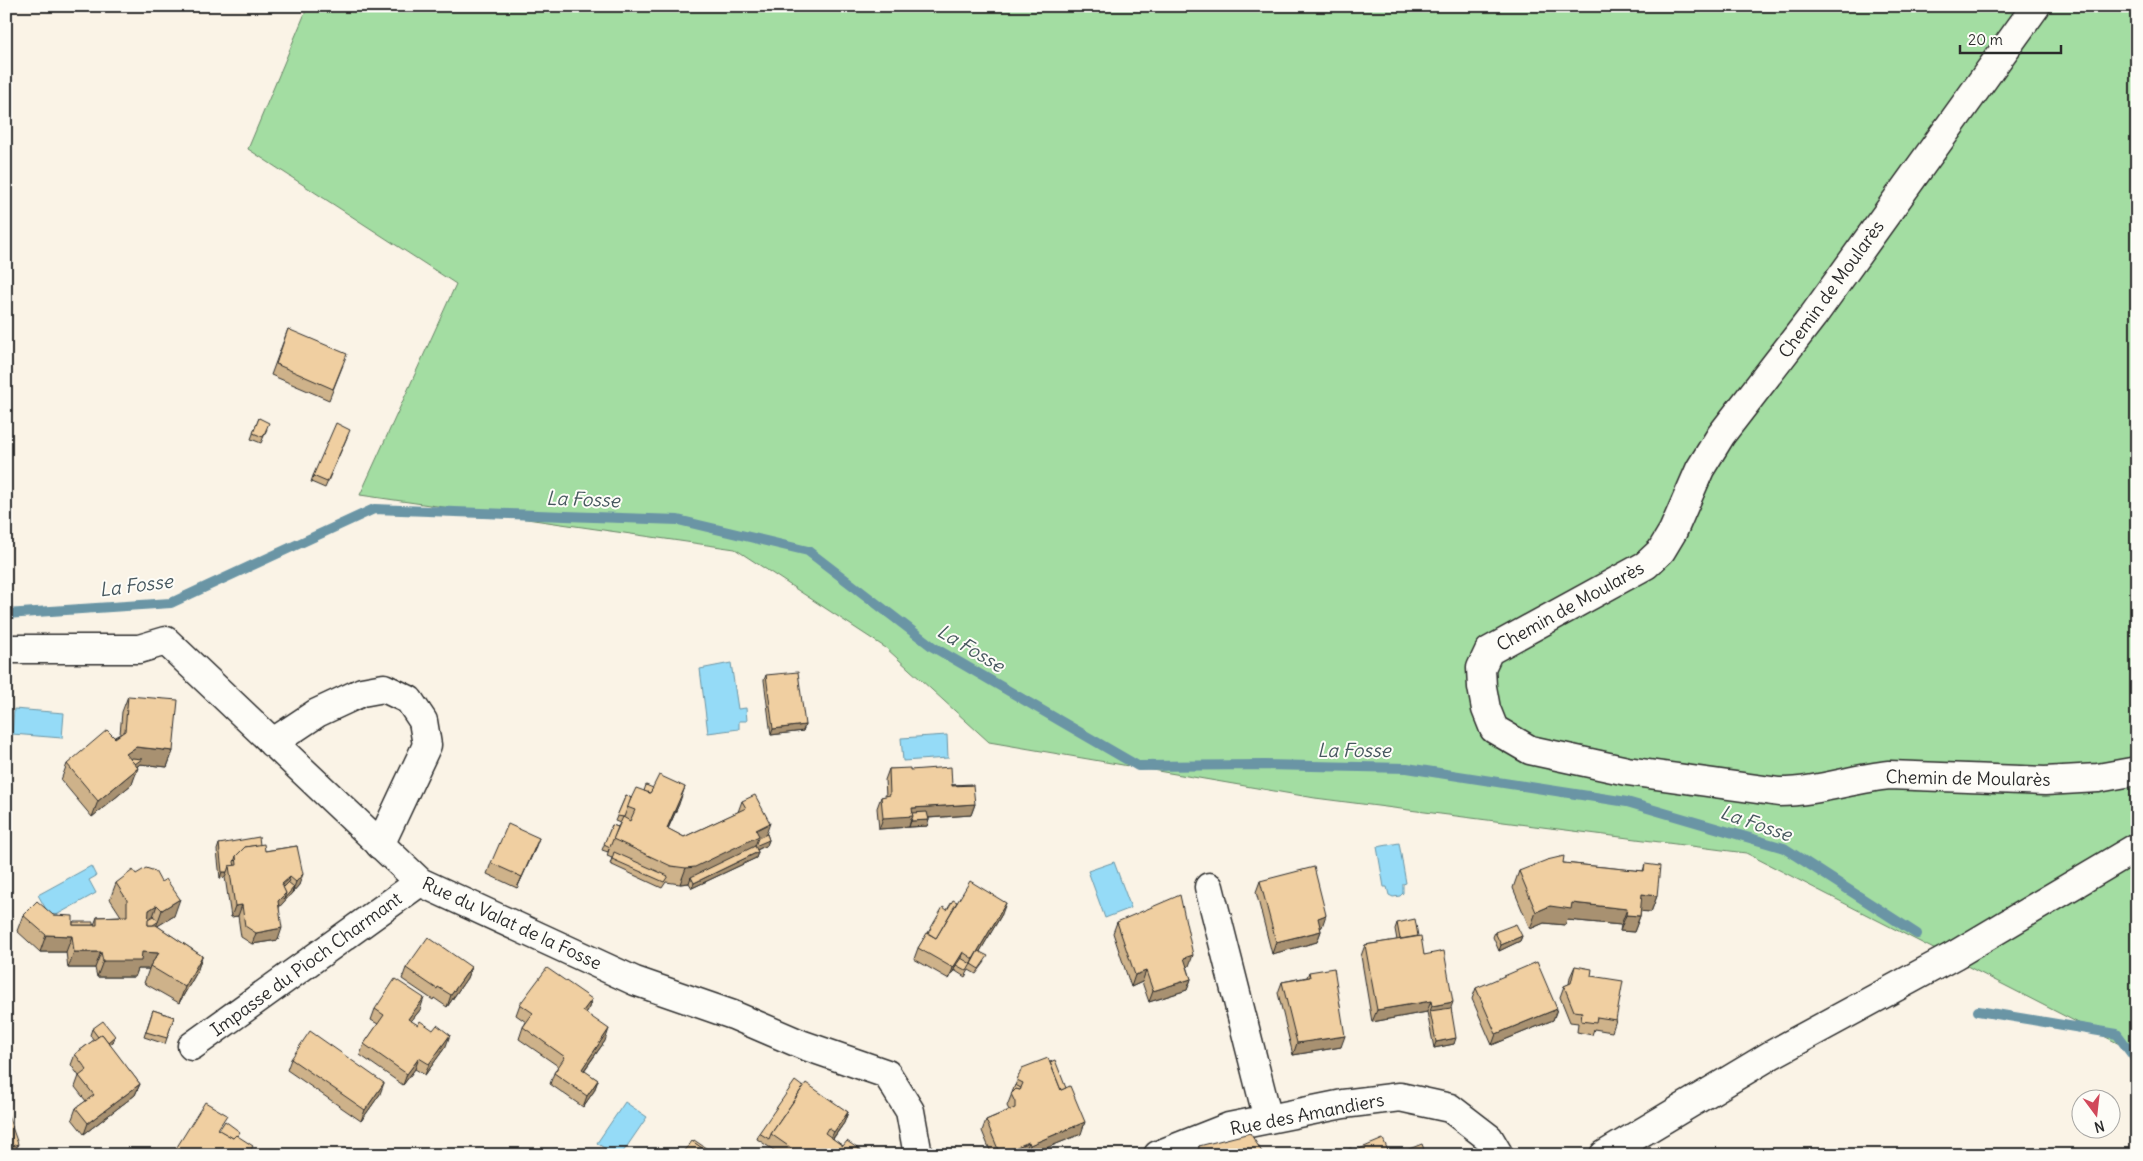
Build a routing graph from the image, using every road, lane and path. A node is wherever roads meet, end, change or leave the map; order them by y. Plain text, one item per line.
1 (2036, 6) edge
2 (6, 649) edge
3 (272, 743) junction
4 (2137, 771) edge
5 (380, 845) junction
6 (2137, 846) edge
7 (420, 882) junction
8 (1209, 887) dead end
9 (192, 1046) dead end
10 (1268, 1119) junction
11 (918, 1155) edge
12 (1158, 1155) edge
13 (1499, 1155) edge
14 (1604, 1155) edge

1 - 4 street, Chemin de Moularès
2 - 3 street, Rue du Valat de la Fosse
3 - 5 street, Rue du Valat de la Fosse
3 - 5 street
5 - 7 street, Rue du Valat de la Fosse
6 - 14 street
7 - 9 street, Impasse du Pioch Charmant
7 - 11 street, Rue du Valat de la Fosse
8 - 10 street
10 - 12 street, Rue des Amandiers
10 - 13 street, Rue des Amandiers

